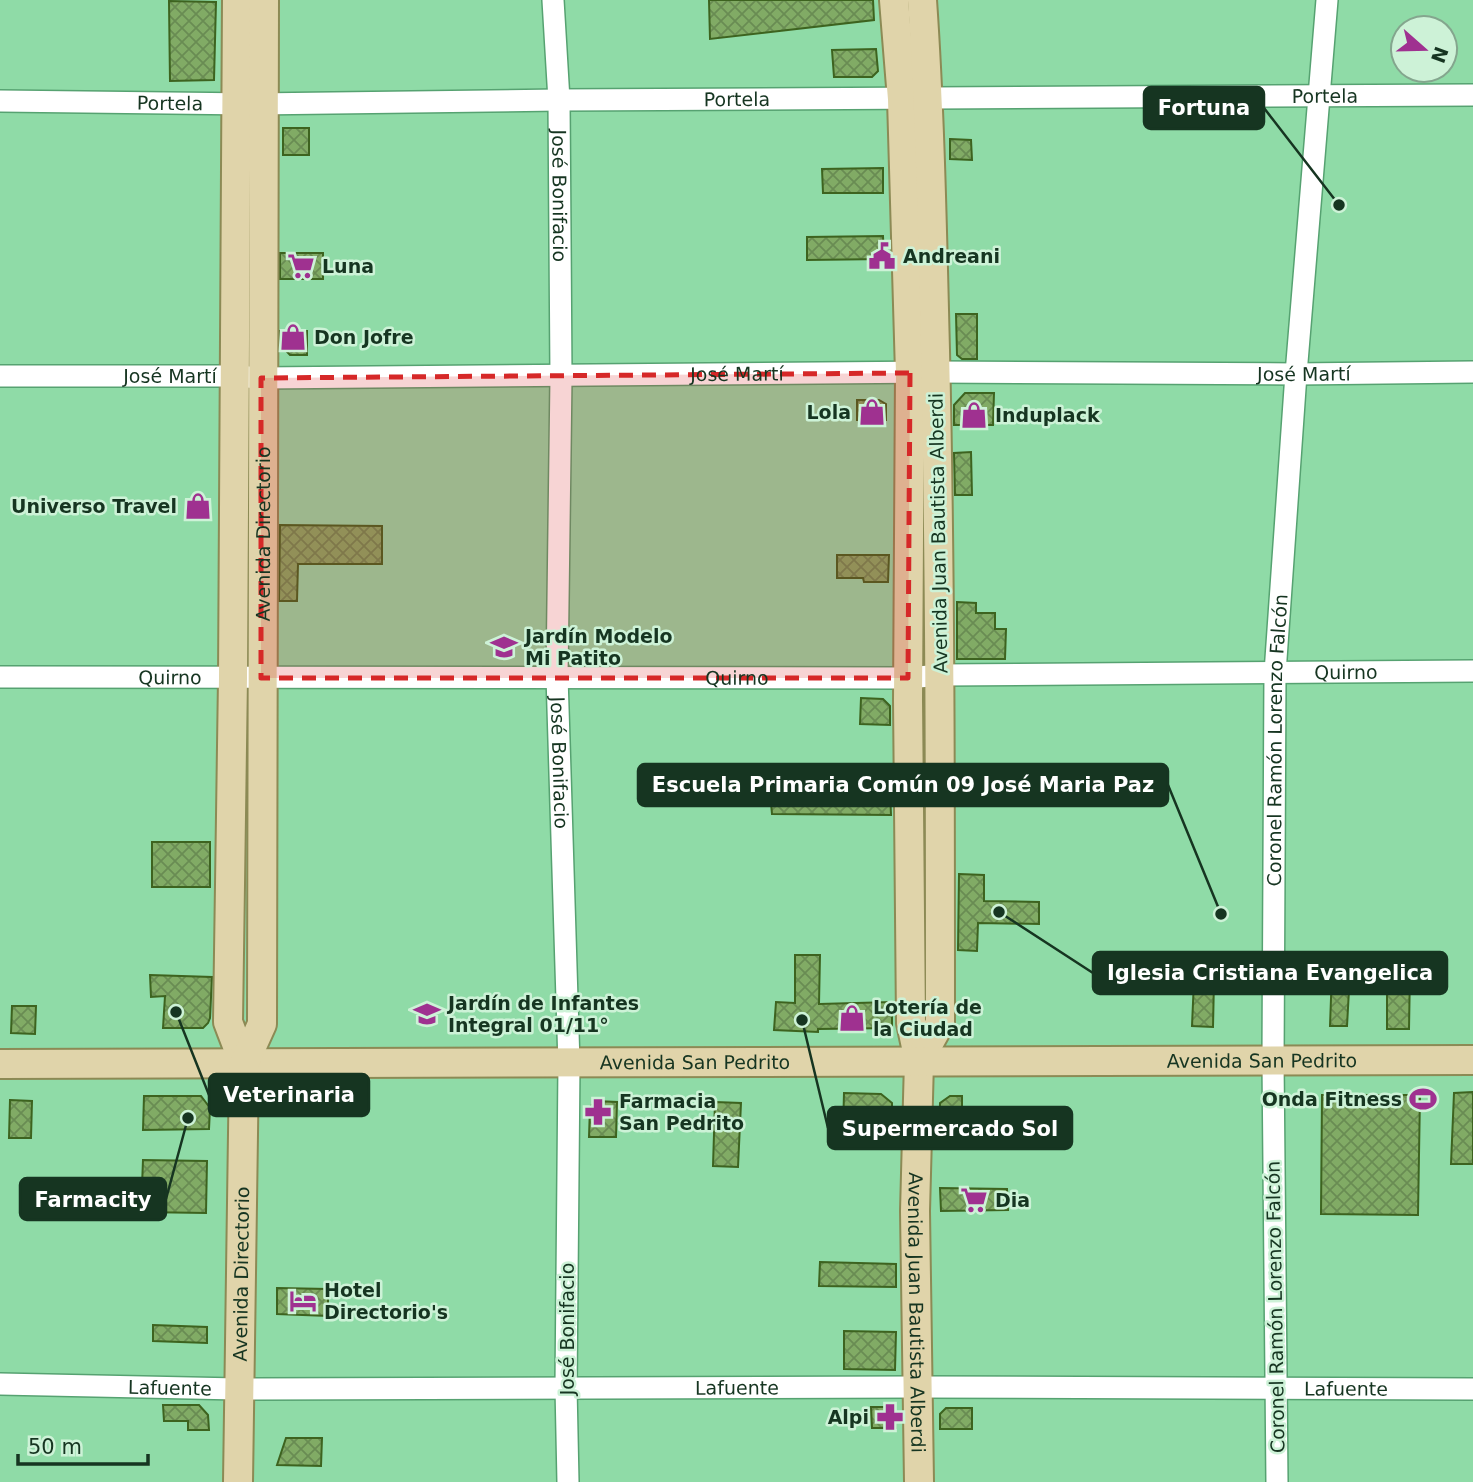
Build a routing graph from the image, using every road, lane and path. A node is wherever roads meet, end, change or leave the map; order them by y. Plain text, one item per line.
1 (237, 0) edge
2 (264, 0) edge
3 (553, 0) edge
4 (894, 0) edge
5 (922, 0) edge
6 (1327, 0) edge
7 (1473, 95) edge
8 (1320, 96) junction
9 (915, 99) junction
10 (559, 100) junction
11 (0, 101) edge
12 (250, 104) junction
13 (1473, 372) edge
14 (922, 373) junction
15 (1296, 374) junction
16 (0, 376) edge
17 (248, 377) junction
18 (561, 377) junction
19 (1473, 671) edge
20 (1275, 673) junction
21 (940, 675) junction
22 (557, 676) junction
23 (0, 677) edge
24 (233, 678) junction
25 (261, 678) junction
26 (908, 678) junction
27 (1473, 1060) edge
28 (919, 1061) junction
29 (1273, 1061) junction
30 (0, 1064) edge
31 (244, 1064) junction
32 (569, 1064) junction
33 (0, 1384) edge
34 (566, 1387) junction
35 (918, 1387) junction
36 (1276, 1388) junction
37 (238, 1389) junction
38 (1473, 1389) edge
39 (238, 1482) edge
40 (568, 1482) edge
41 (919, 1482) edge
42 (1278, 1482) edge

1 - 12 main road, Avenida Directorio
2 - 12 main road, Avenida Directorio
3 - 10 street, José Bonifacio
4 - 9 main road, Avenida Juan Bautista Alberdi
5 - 9 main road, Avenida Juan Bautista Alberdi
6 - 8 street, Coronel Ramón Lorenzo Falcón
7 - 8 street, Portela
8 - 9 street, Portela
8 - 15 street, Coronel Ramón Lorenzo Falcón
9 - 10 street, Portela
9 - 14 main road, Avenida Juan Bautista Alberdi
10 - 12 street, Portela
10 - 18 street, José Bonifacio
11 - 12 street, Portela
12 - 17 main road, Avenida Directorio
13 - 15 street, José Martí
14 - 15 street, José Martí
14 - 18 street, José Martí
14 - 21 main road, Avenida Juan Bautista Alberdi
14 - 26 main road, Avenida Juan Bautista Alberdi
15 - 20 street, Coronel Ramón Lorenzo Falcón
16 - 17 street, José Martí
17 - 18 street, José Martí
17 - 24 main road, Avenida Directorio
17 - 25 main road, Avenida Directorio
18 - 22 street, José Bonifacio
19 - 20 street, Quirno
20 - 21 street, Quirno
20 - 29 street, Coronel Ramón Lorenzo Falcón
21 - 26 street, Quirno
21 - 28 main road, Avenida Juan Bautista Alberdi
22 - 25 street, Quirno
22 - 26 street, Quirno
22 - 32 street, José Bonifacio
23 - 24 street, Quirno
24 - 25 street, Quirno
24 - 31 main road, Avenida Directorio
25 - 31 main road, Avenida Directorio
26 - 28 main road, Avenida Juan Bautista Alberdi
27 - 29 main road, Avenida San Pedrito
28 - 29 main road, Avenida San Pedrito
28 - 32 main road, Avenida San Pedrito
28 - 35 main road, Avenida Juan Bautista Alberdi
29 - 36 street, Coronel Ramón Lorenzo Falcón
30 - 31 main road, Avenida San Pedrito
31 - 32 main road, Avenida San Pedrito
31 - 37 main road, Avenida Directorio
32 - 34 street, José Bonifacio
33 - 37 street, Lafuente
34 - 35 street, Lafuente
34 - 37 street, Lafuente
34 - 40 street, José Bonifacio
35 - 36 street, Lafuente
35 - 41 main road, Avenida Juan Bautista Alberdi
36 - 38 street, Lafuente
36 - 42 street, Coronel Ramón Lorenzo Falcón
37 - 39 main road, Avenida Directorio

